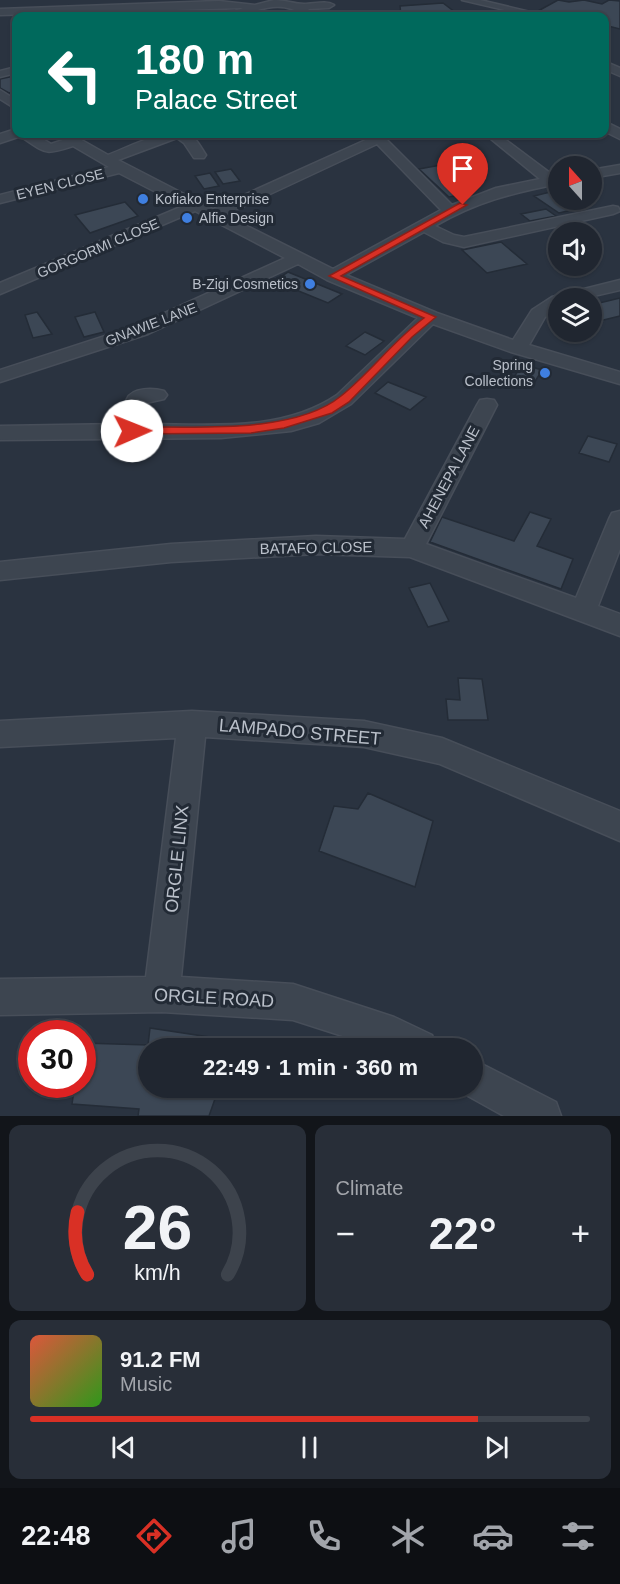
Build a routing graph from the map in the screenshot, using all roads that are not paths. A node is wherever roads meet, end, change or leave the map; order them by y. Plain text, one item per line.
1 (284, 0) edge
2 (467, 0) edge
3 (330, 4) dead end
4 (91, 6) edge
5 (300, 7) junction
6 (255, 8) junction
7 (0, 12) edge
8 (238, 12) edge
9 (306, 12) edge
10 (523, 12) edge
11 (30, 138) edge
12 (66, 138) edge
13 (70, 138) edge
14 (167, 138) edge
15 (185, 138) edge
16 (372, 138) edge
17 (378, 138) edge
18 (497, 138) edge
19 (199, 154) dead end
20 (106, 160) junction
21 (121, 168) junction
22 (620, 169) edge
23 (602, 172) edge
24 (548, 175) edge
25 (548, 181) edge
26 (0, 200) edge
27 (195, 206) junction
28 (613, 210) dead end
29 (450, 211) junction
30 (212, 214) junction
31 (422, 225) junction
32 (296, 259) junction
33 (333, 276) junction
34 (620, 285) edge
35 (0, 289) edge
36 (602, 289) edge
37 (548, 308) edge
38 (431, 317) junction
39 (518, 348) junction
40 (0, 376) edge
41 (620, 378) edge
42 (158, 395) dead end
43 (487, 405) dead end
44 (132, 431) junction
45 (0, 433) edge
46 (620, 519) edge
47 (411, 548) junction
48 (0, 571) edge
49 (584, 610) junction
50 (620, 625) edge
51 (192, 724) junction
52 (0, 734) edge
53 (620, 826) edge
54 (162, 994) junction
55 (0, 997) edge
56 (400, 1038) edge
57 (483, 1084) edge
58 (542, 1116) edge

1 - 5 street
1 - 6 street
2 - 10 street
3 - 5 street
4 - 6 street
4 - 7 street
5 - 9 street
6 - 8 street
11 - 12 street
13 - 20 street
14 - 20 street
15 - 19 street
16 - 30 street
17 - 29 street
18 - 24 street
20 - 21 street
21 - 26 street, EYEN CLOSE
21 - 27 street
22 - 23 street
25 - 29 street
27 - 30 street
27 - 35 street, GORGORMI CLOSE
28 - 31 street
29 - 31 street
30 - 32 street
31 - 33 street
32 - 33 street
32 - 40 street, GNAWIE LANE
33 - 38 street
34 - 36 street
37 - 39 street
38 - 39 street
38 - 44 street
39 - 41 street
42 - 44 street
43 - 47 street, AHENEPA LANE
44 - 45 street
46 - 49 street
47 - 48 street, BATAFO CLOSE
47 - 49 street, BATAFO CLOSE
49 - 50 street, BATAFO CLOSE
51 - 52 street, LAMPADO STREET
51 - 53 street, LAMPADO STREET
51 - 54 street, ORGLE LINX
54 - 55 street, ORGLE ROAD
54 - 56 street, ORGLE ROAD
57 - 58 street

